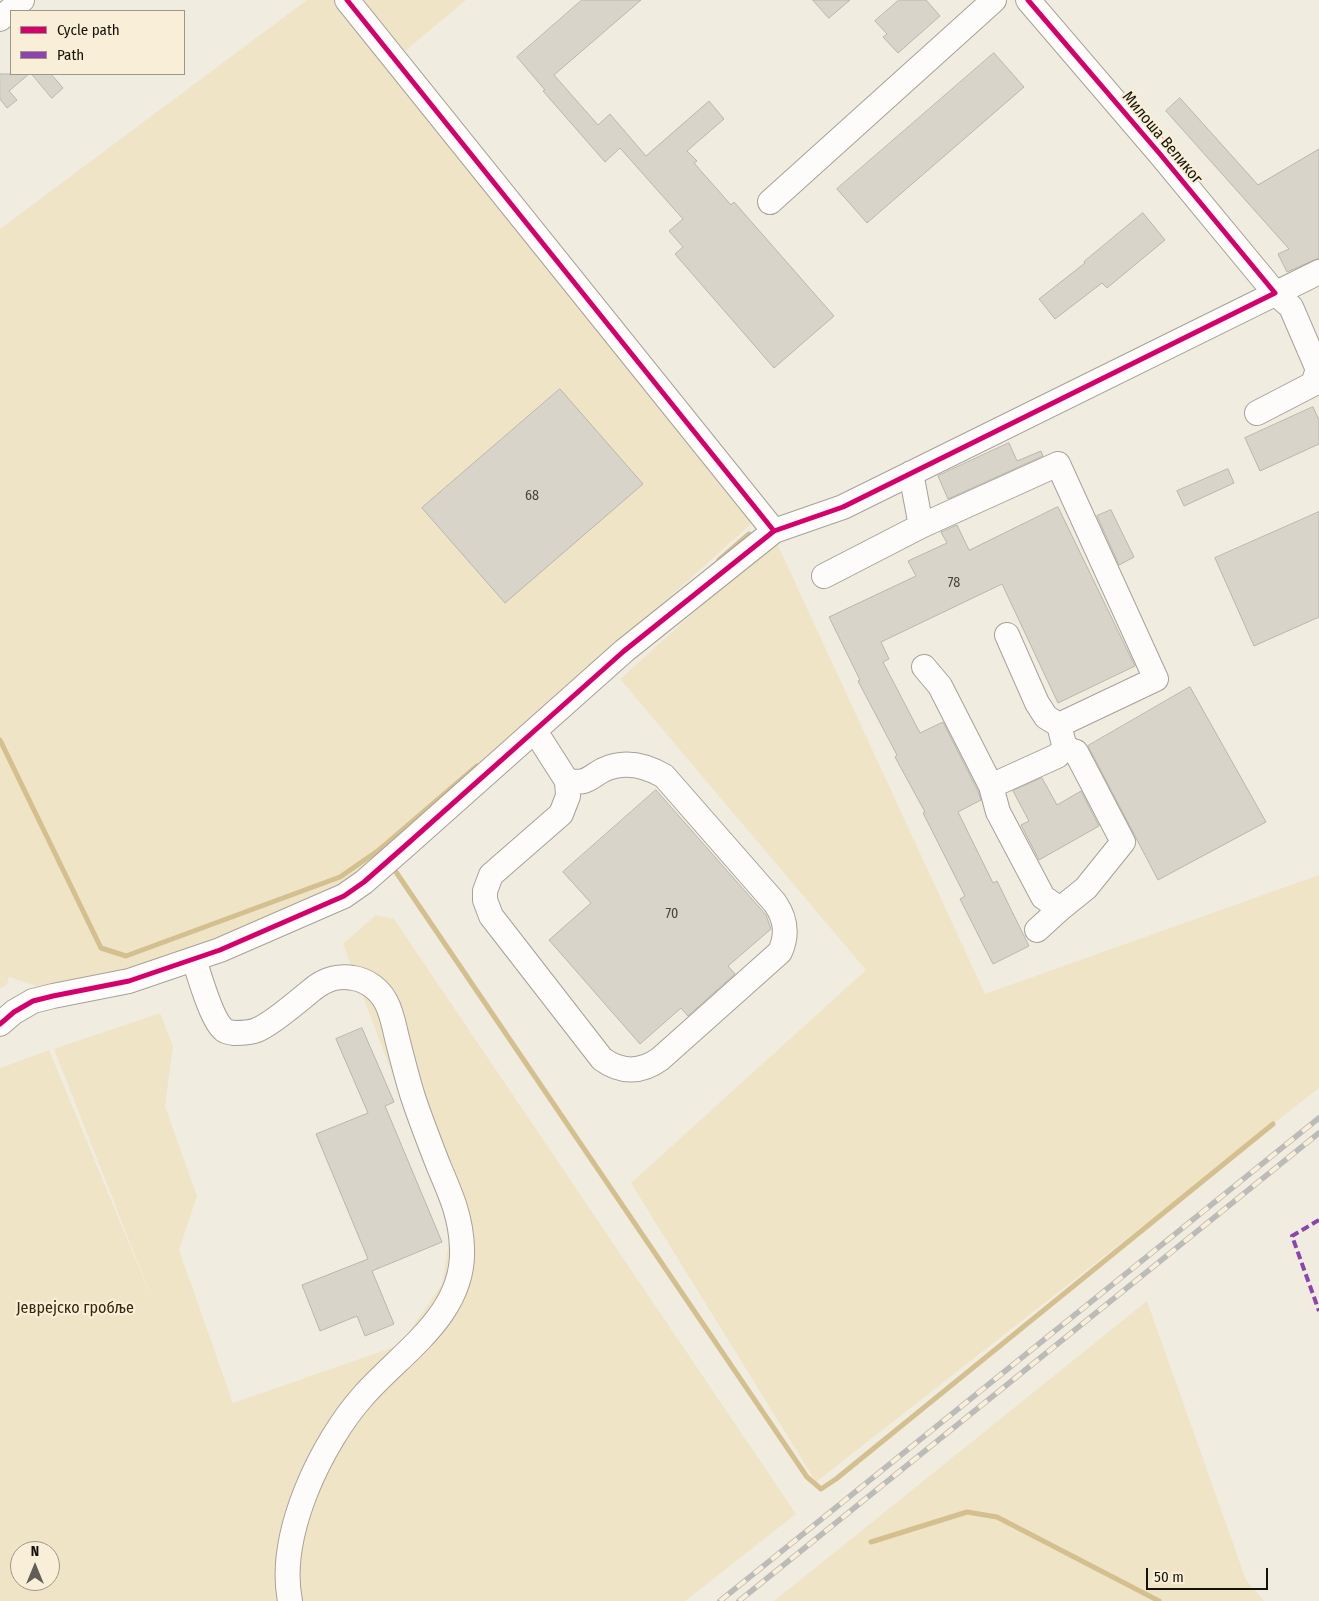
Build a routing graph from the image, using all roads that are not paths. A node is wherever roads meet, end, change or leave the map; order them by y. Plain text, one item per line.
1 (22, 0) edge
2 (347, 0) edge
3 (994, 0) edge
4 (1028, 0) edge
5 (10, 10) edge
6 (10, 10) edge
7 (0, 19) edge
8 (770, 202) dead end
9 (1319, 272) edge
10 (1276, 293) junction
11 (1318, 371) edge
12 (1257, 413) dead end
13 (911, 473) junction
14 (921, 526) junction
15 (774, 531) junction
16 (824, 576) dead end
17 (1007, 635) dead end
18 (924, 667) dead end
19 (1058, 725) junction
20 (535, 730) junction
21 (1065, 748) junction
22 (567, 781) junction
23 (991, 786) junction
24 (1060, 909) junction
25 (1038, 930) dead end
26 (194, 959) junction
27 (0, 1024) edge
28 (290, 1601) edge

1 - 6 street
2 - 15 street
3 - 8 street
4 - 10 street, Милоша Великог
5 - 7 street
9 - 10 street
10 - 11 street, Милоша Великог
10 - 13 street
11 - 12 street
13 - 14 street
13 - 15 street
14 - 16 street
14 - 19 street
15 - 20 street
17 - 19 street
18 - 23 street
19 - 21 street
20 - 22 street
20 - 26 street
21 - 23 street
21 - 24 street
22 - 22 street
23 - 24 street
24 - 25 street
26 - 27 street
26 - 28 street

